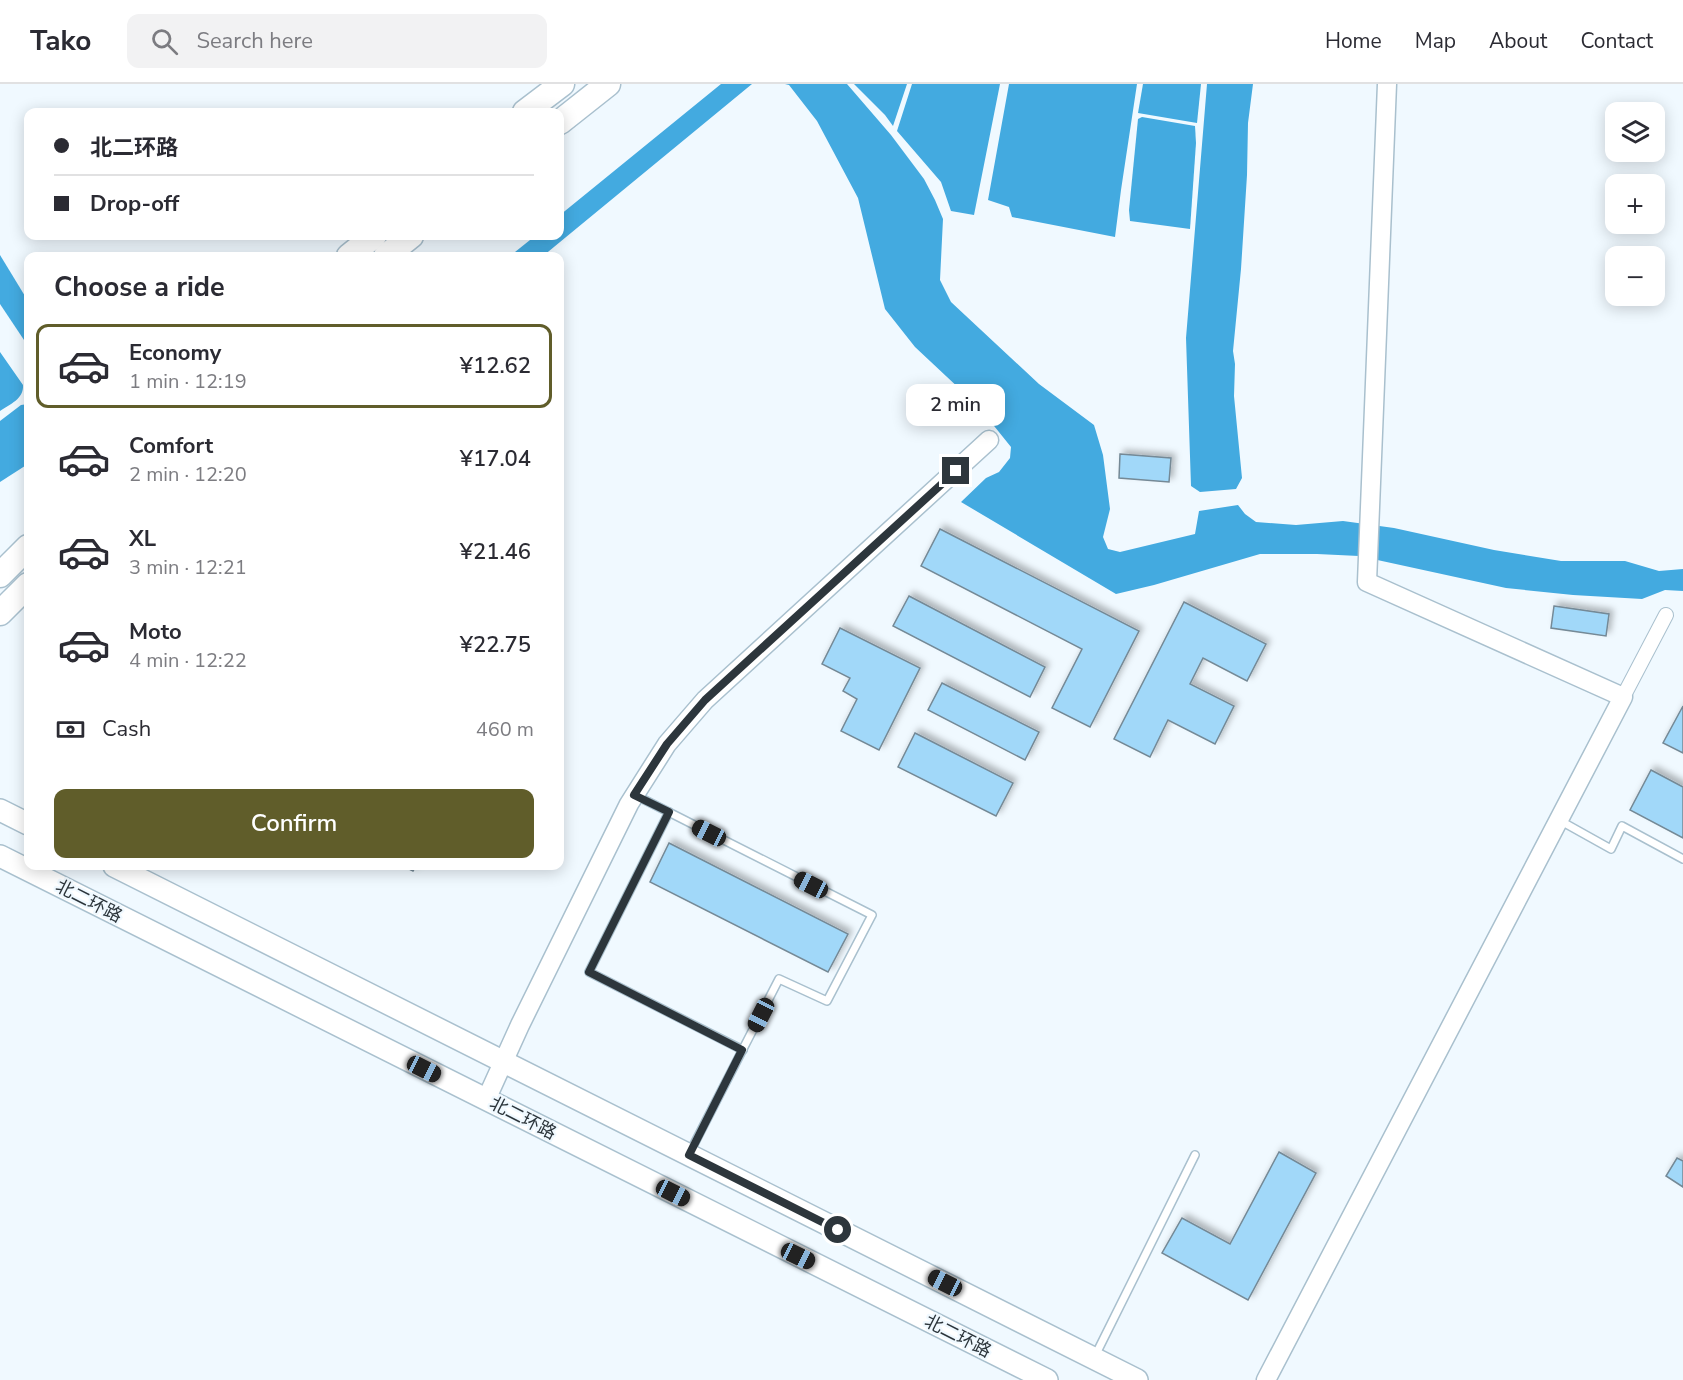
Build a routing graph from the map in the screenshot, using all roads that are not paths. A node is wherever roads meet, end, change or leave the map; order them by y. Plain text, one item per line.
1 (562, 84) edge
2 (608, 84) edge
3 (1387, 84) edge
4 (530, 108) edge
5 (564, 119) edge
6 (369, 240) edge
7 (406, 240) edge
8 (355, 252) edge
9 (391, 252) edge
10 (990, 440) dead end
11 (24, 551) edge
12 (0, 575) edge
13 (24, 589) edge
14 (0, 613) edge
15 (1666, 615) dead end
16 (1623, 697) junction
17 (634, 795) junction
18 (0, 810) edge
19 (669, 812) junction
20 (1559, 820) junction
21 (24, 822) edge
22 (0, 856) edge
23 (1683, 859) edge
24 (24, 868) edge
25 (28, 870) edge
26 (122, 870) edge
27 (742, 1050) junction
28 (504, 1062) junction
29 (486, 1100) junction
30 (689, 1155) junction
31 (1195, 1155) dead end
32 (1094, 1359) junction
33 (1047, 1380) edge
34 (1137, 1380) edge
35 (1266, 1380) edge

1 - 4 highway
2 - 5 highway
3 - 16 street
6 - 8 highway
7 - 9 highway
10 - 17 street
11 - 12 highway
13 - 14 highway
15 - 16 street
16 - 20 street
17 - 19 lane
17 - 28 street
18 - 21 main road
19 - 27 lane
19 - 27 lane
20 - 23 lane
20 - 35 street
22 - 24 main road, 北二环路
25 - 29 main road, 北二环路
26 - 28 main road
27 - 30 lane
28 - 29 street
28 - 30 main road
29 - 33 main road, 北二环路
30 - 32 main road
31 - 32 lane
32 - 34 main road

